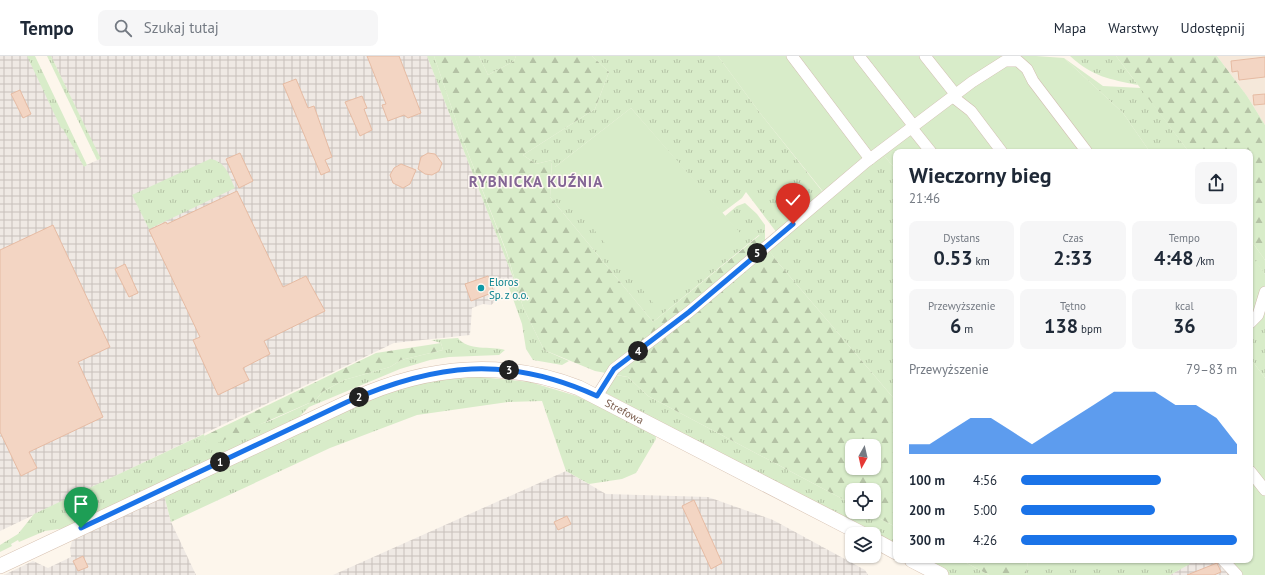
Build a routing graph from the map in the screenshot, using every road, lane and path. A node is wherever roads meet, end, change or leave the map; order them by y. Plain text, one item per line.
1 (792, 56) edge
2 (859, 56) edge
3 (925, 56) edge
4 (954, 96) junction
5 (912, 126) junction
6 (929, 149) edge
7 (1000, 149) edge
8 (1085, 149) edge
9 (870, 159) junction
10 (1265, 292) edge
11 (1253, 320) edge
12 (597, 396) junction
13 (1253, 475) edge
14 (1265, 490) edge
15 (849, 527) edge
16 (881, 544) edge
17 (893, 550) edge
18 (918, 563) edge
19 (1226, 563) edge
20 (0, 566) edge
21 (941, 575) edge
22 (1237, 575) edge

1 - 9 street
2 - 5 street
3 - 4 street
4 - 5 street
4 - 7 street
4 - 8 street
5 - 6 street
5 - 9 street
9 - 12 street
10 - 11 street
12 - 15 street, Strefowa
12 - 20 street, Strefowa
13 - 14 street
16 - 17 street
18 - 21 street
19 - 22 street

